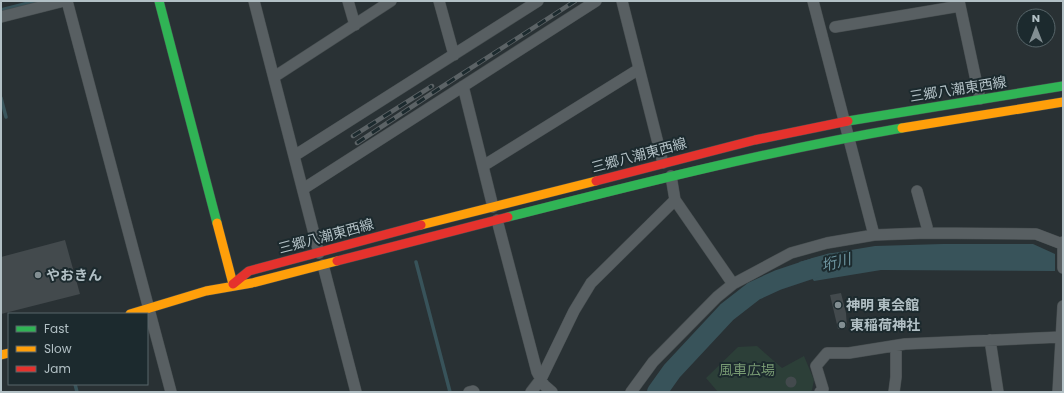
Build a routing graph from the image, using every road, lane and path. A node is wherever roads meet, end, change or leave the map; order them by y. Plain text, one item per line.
1 (64, 1) edge
2 (67, 1) edge
3 (159, 1) edge
4 (254, 1) edge
5 (348, 1) edge
6 (391, 1) edge
7 (439, 1) edge
8 (538, 1) edge
9 (596, 1) edge
10 (622, 1) edge
11 (813, 1) edge
12 (960, 4) edge
13 (1, 18) edge
14 (354, 25) junction
15 (835, 27) dead end
16 (454, 55) junction
17 (639, 69) junction
18 (274, 77) junction
19 (463, 86) junction
20 (1063, 86) edge
21 (980, 99) junction
22 (1063, 102) edge
23 (844, 121) junction
24 (848, 137) junction
25 (294, 156) junction
26 (663, 163) junction
27 (483, 166) junction
28 (671, 176) junction
29 (303, 189) junction
30 (917, 191) dead end
31 (675, 200) junction
32 (493, 207) junction
33 (497, 220) junction
34 (926, 233) junction
35 (874, 235) junction
36 (1063, 243) edge
37 (320, 253) junction
38 (323, 265) junction
39 (1063, 268) edge
40 (233, 284) junction
41 (733, 284) junction
42 (1063, 306) edge
43 (150, 308) junction
44 (133, 313) edge
45 (1061, 337) junction
46 (990, 340) junction
47 (896, 346) junction
48 (541, 379) junction
49 (171, 392) edge
50 (356, 392) edge
51 (469, 392) edge
52 (474, 392) edge
53 (531, 392) edge
54 (552, 392) edge
55 (631, 392) edge
56 (820, 392) edge
57 (894, 392) edge
58 (998, 392) edge
59 (1058, 392) edge

1 - 13 street
2 - 43 street
3 - 40 street
4 - 18 street
5 - 14 street
6 - 14 street
7 - 16 street
8 - 16 street
9 - 19 street
10 - 17 street
11 - 23 street
12 - 15 street
12 - 21 street
14 - 18 street
16 - 25 street
17 - 26 street
17 - 27 street
18 - 25 street
19 - 27 street
19 - 29 street
20 - 21 street, 三郷八潮東西線
21 - 23 street, 三郷八潮東西線
22 - 24 street, 三郷八潮東西線
23 - 24 street
23 - 26 street, 三郷八潮東西線
24 - 28 street, 三郷八潮東西線
24 - 35 street
25 - 29 street
26 - 32 street, 三郷八潮東西線
27 - 32 street
28 - 31 street
28 - 33 street, 三郷八潮東西線
29 - 37 street
30 - 34 street
31 - 41 street
31 - 48 street
32 - 37 street, 三郷八潮東西線
33 - 38 street, 三郷八潮東西線
33 - 48 street
34 - 35 street
34 - 36 street
35 - 41 street
36 - 39 street
37 - 40 street, 三郷八潮東西線
38 - 40 street, 三郷八潮東西線
38 - 50 street
40 - 43 street, 三郷八潮東西線
41 - 55 street
42 - 45 street
43 - 44 street, 三郷八潮東西線
43 - 49 street
45 - 46 street
45 - 59 street
46 - 47 street
46 - 58 street
47 - 56 street
47 - 57 street
48 - 53 street
48 - 54 street
51 - 52 street

